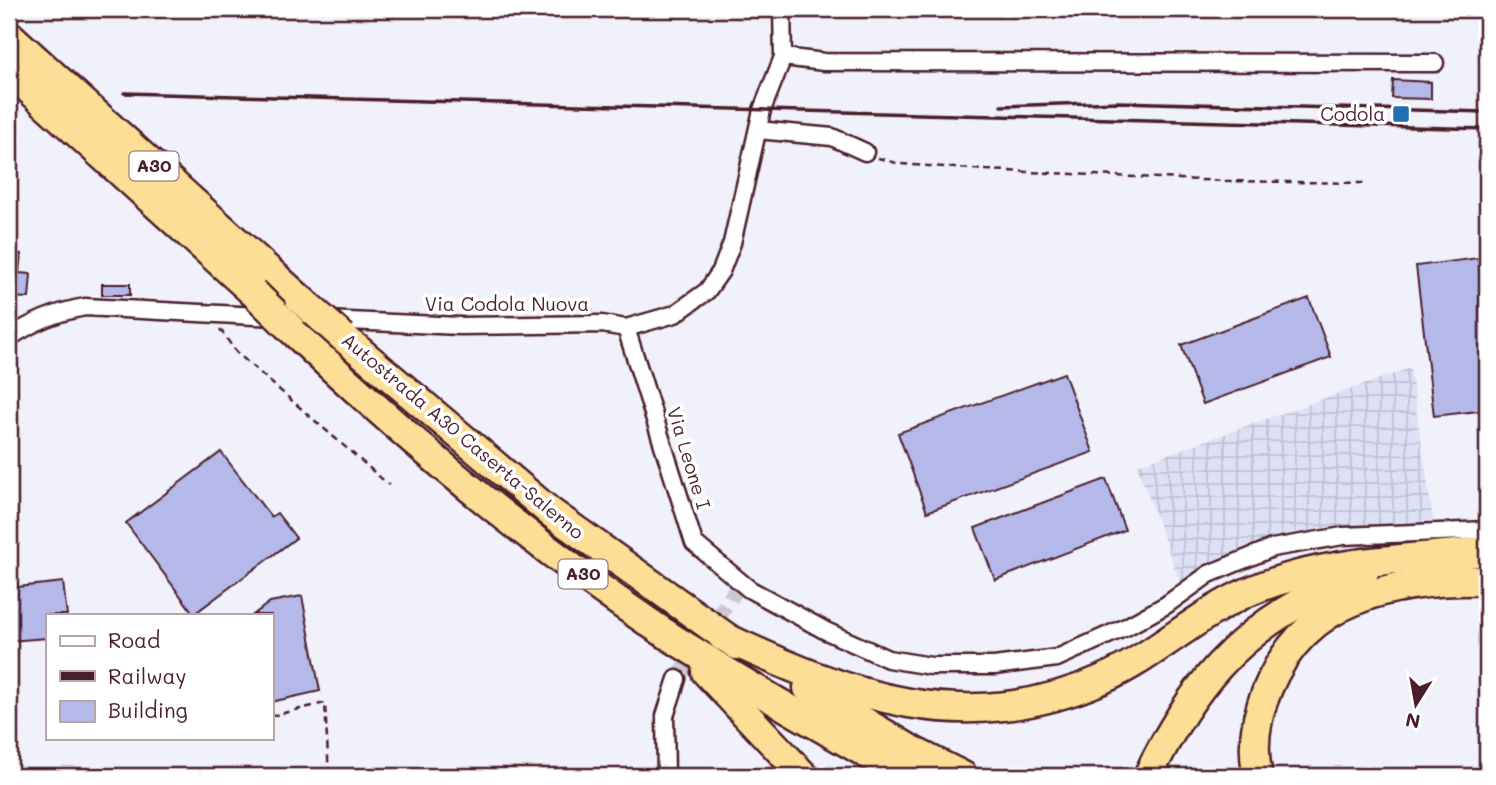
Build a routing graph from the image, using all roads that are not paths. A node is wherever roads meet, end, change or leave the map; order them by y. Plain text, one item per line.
1 (782, 9) edge
2 (9, 35) edge
3 (783, 57) junction
4 (1435, 63) dead end
5 (9, 71) edge
6 (758, 130) junction
7 (866, 152) road end
8 (626, 328) junction
9 (9, 338) edge
10 (1487, 530) edge
11 (1487, 551) edge
12 (1425, 558) junction
13 (1448, 580) junction
14 (1487, 581) edge
15 (1328, 589) junction
16 (660, 629) junction
17 (722, 636) junction
18 (677, 679) tunnel mouth
19 (666, 776) edge
20 (804, 776) edge
21 (906, 776) edge
22 (964, 776) edge
23 (1148, 776) edge
24 (1258, 776) edge

1 - 3 street, Via Codola Nuova
2 - 17 highway, Autostrada A30 Caserta-Salerno / A30, bridge
3 - 4 street
3 - 6 street, Via Codola Nuova
5 - 16 highway, Autostrada A30 Caserta-Salerno / A30, bridge
6 - 7 street
6 - 8 street, Via Codola Nuova
8 - 9 street, Via Codola Nuova
8 - 10 street, Via Leone I
11 - 12 highway
12 - 15 highway
12 - 17 highway
13 - 14 highway
13 - 15 highway
13 - 24 highway
15 - 23 highway
16 - 20 highway
16 - 21 highway, Autostrada A30 Caserta-Salerno / A30
17 - 22 highway, Autostrada A30 Caserta-Salerno / A30
18 - 19 street

